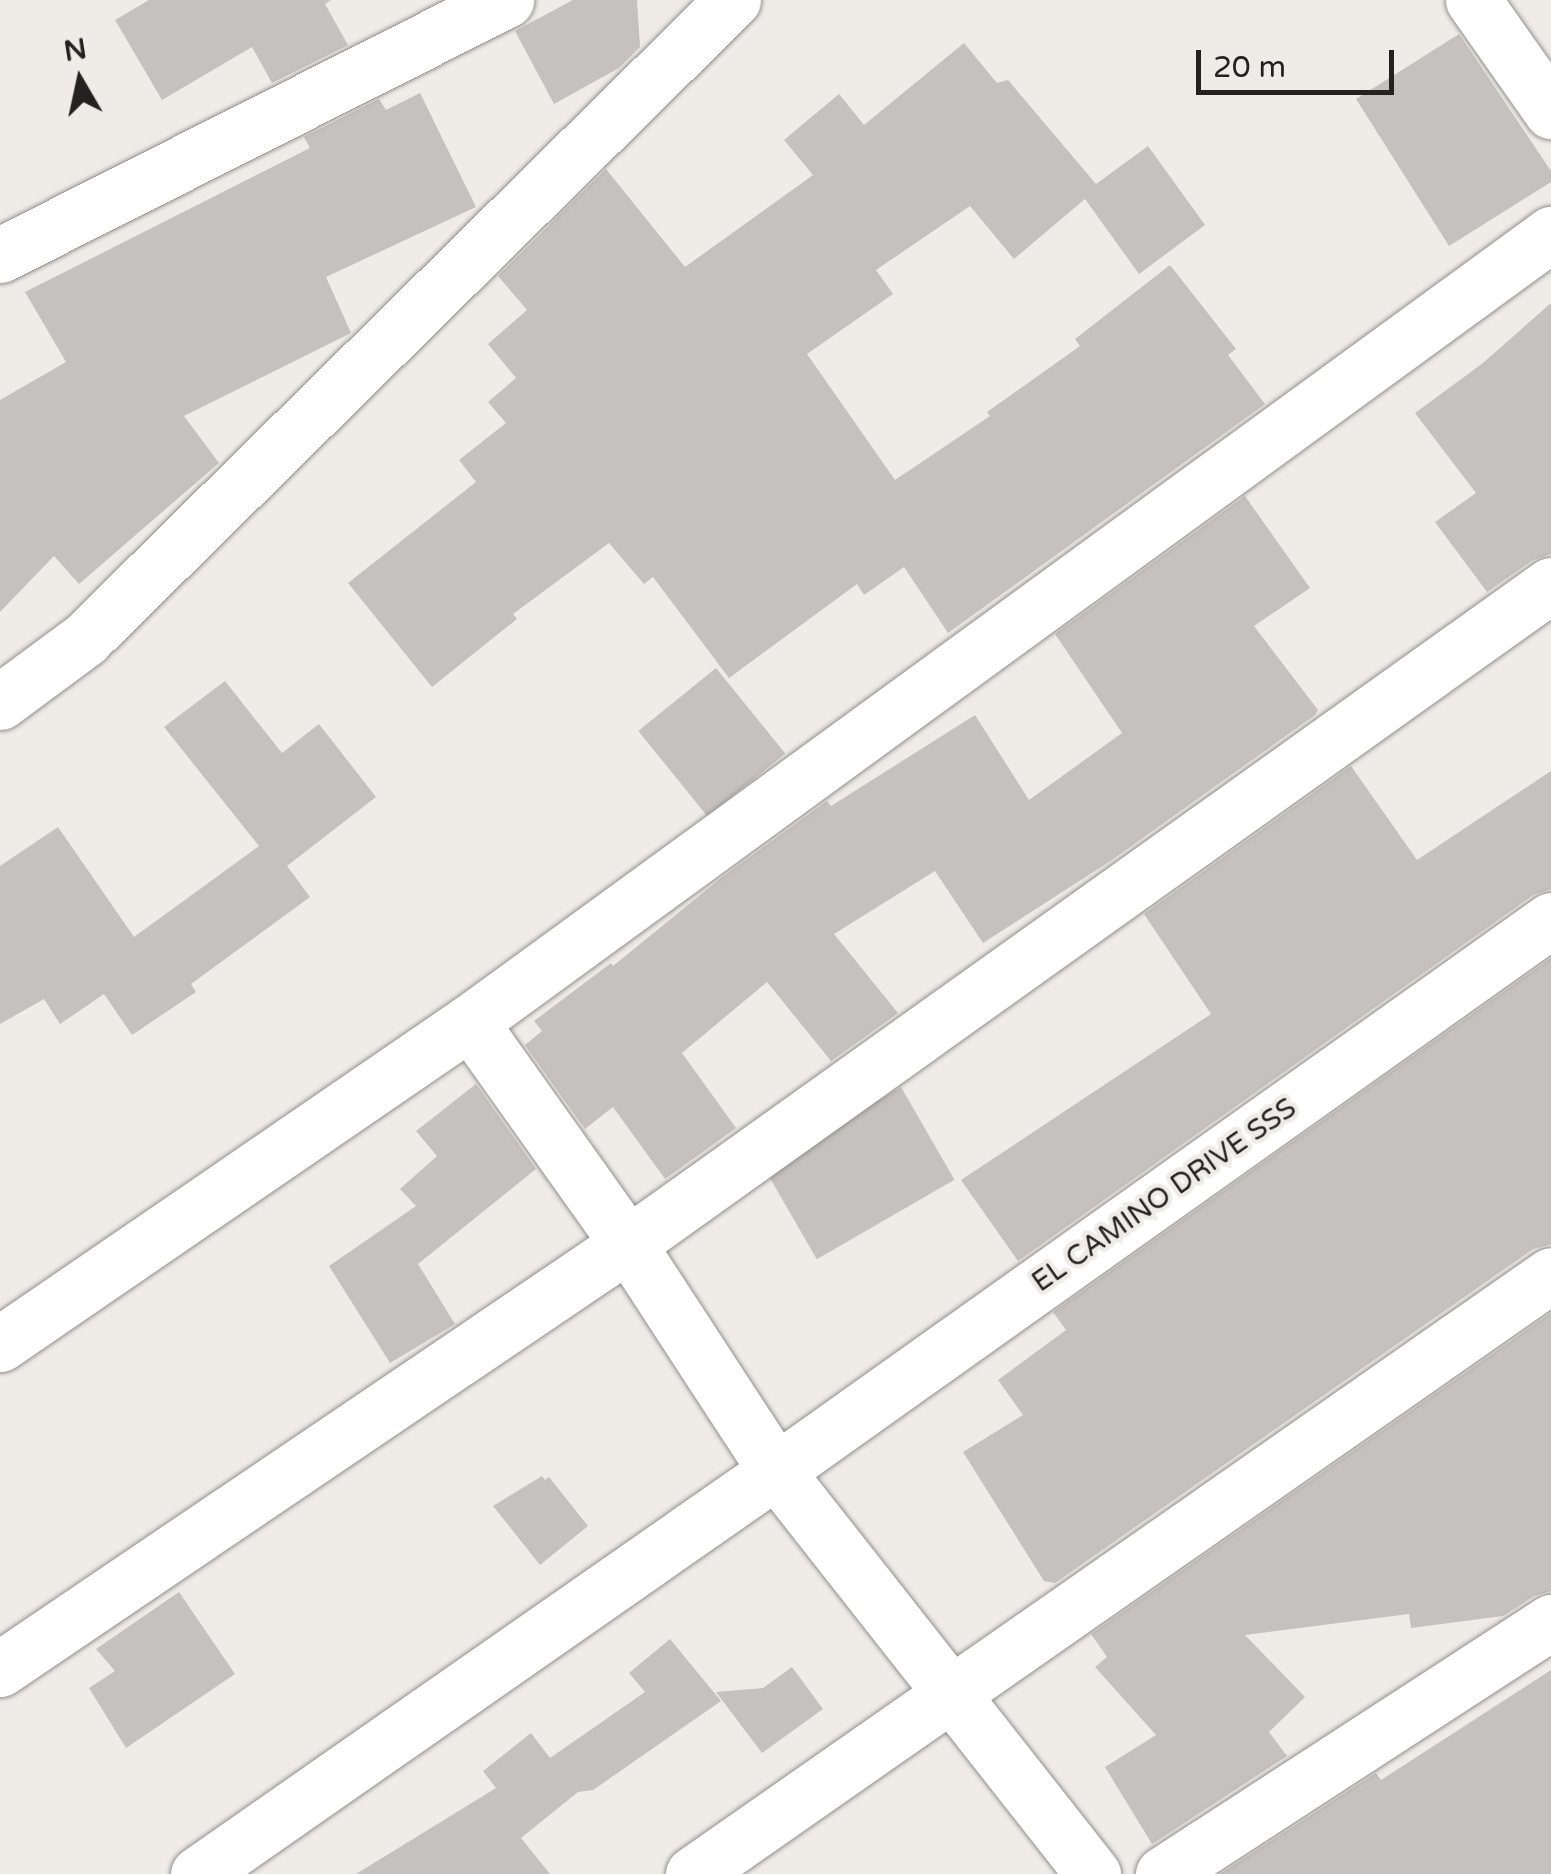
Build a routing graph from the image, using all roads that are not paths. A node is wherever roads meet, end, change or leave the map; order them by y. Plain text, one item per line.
1 (506, 0) edge
2 (734, 0) edge
3 (1473, 0) edge
4 (1551, 111) edge
5 (1551, 234) edge
6 (0, 255) edge
7 (1551, 585) edge
8 (0, 702) edge
9 (1551, 920) edge
10 (470, 1022) junction
11 (628, 1244) junction
12 (1551, 1275) edge
13 (0, 1344) edge
14 (776, 1471) junction
15 (1551, 1622) edge
16 (0, 1669) edge
17 (952, 1694) junction
18 (198, 1874) edge
19 (693, 1874) edge
20 (1094, 1874) edge
21 (1163, 1874) edge

1 - 6 street
2 - 8 street
3 - 4 street
5 - 10 street
7 - 11 street
9 - 14 street, EL CAMINO DRIVE SSS
10 - 11 street
10 - 13 street
11 - 14 street
11 - 16 street
12 - 17 street
14 - 17 street
14 - 18 street, EL CAMINO DRIVE SSS
15 - 21 street
17 - 19 street
17 - 20 street

